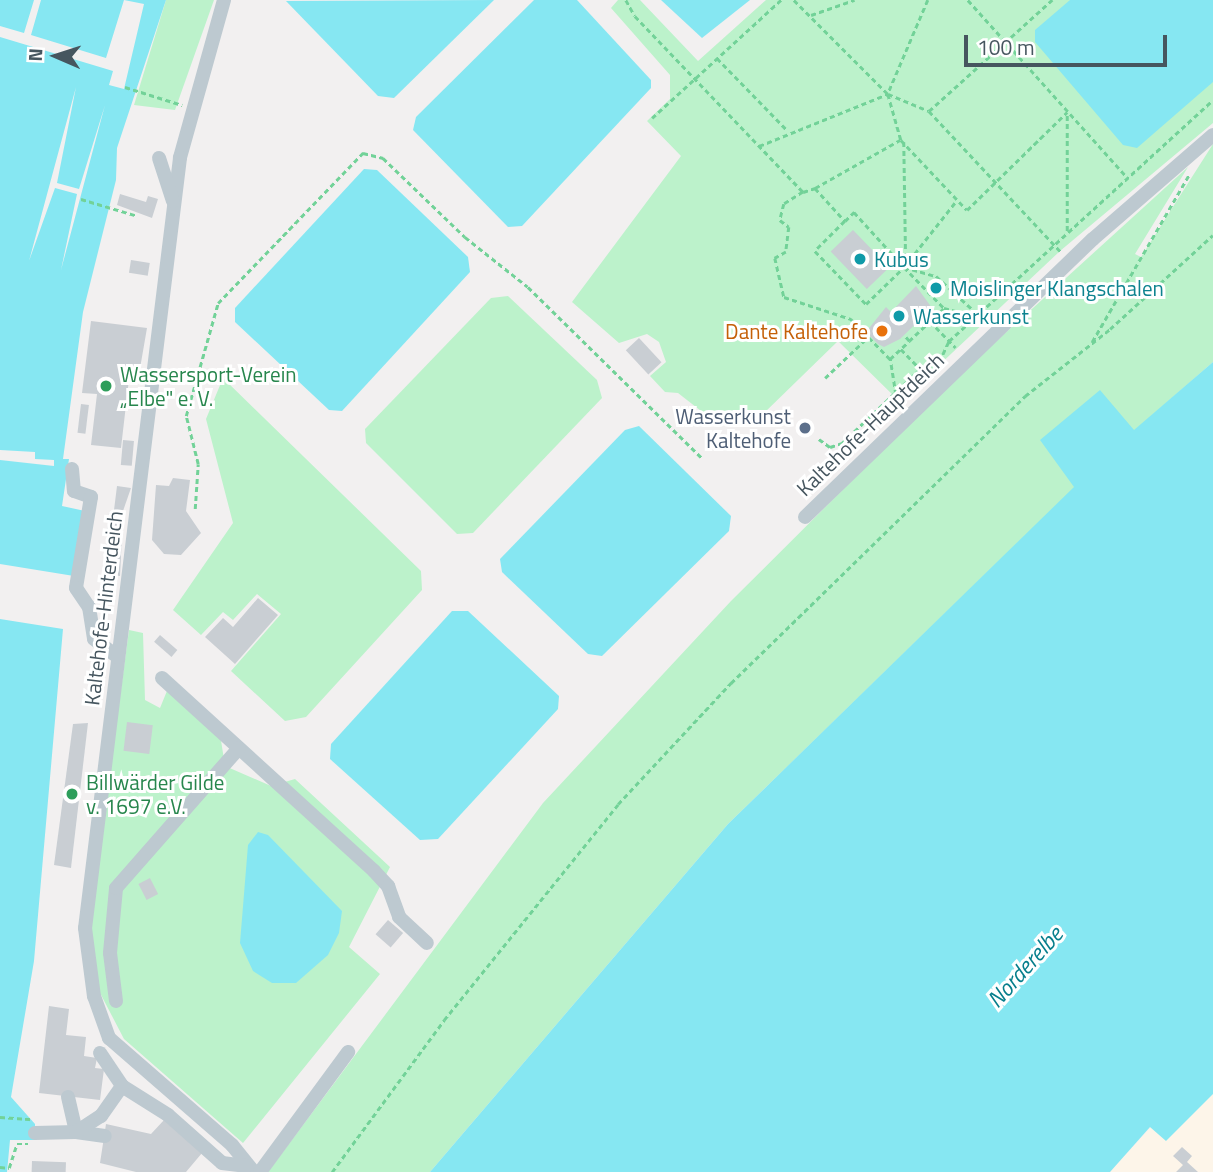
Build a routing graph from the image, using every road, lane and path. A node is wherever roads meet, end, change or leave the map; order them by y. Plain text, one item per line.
1 (224, 0) edge
2 (626, 0) edge
3 (781, 0) edge
4 (794, 0) edge
5 (854, 0) edge
6 (928, 0) edge
7 (968, 0) edge
8 (1052, 0) edge
9 (810, 16) junction
10 (1004, 43) junction
11 (717, 58) junction
12 (693, 76) junction
13 (125, 87) dead end
14 (888, 94) junction
15 (1213, 100) edge
16 (184, 106) dead end
17 (929, 111) junction
18 (1068, 112) junction
19 (652, 118) dead end
20 (787, 130) junction
21 (1213, 135) edge
22 (902, 141) junction
23 (758, 146) junction
24 (1194, 150) junction
25 (159, 158) dead end
26 (1126, 176) junction
27 (996, 183) junction
28 (815, 188) junction
29 (803, 192) junction
30 (80, 199) dead end
31 (957, 200) junction
32 (174, 206) junction
33 (138, 216) dead end
34 (845, 221) junction
35 (1067, 230) junction
36 (1213, 235) edge
37 (1054, 244) junction
38 (904, 267) junction
39 (944, 308) junction
40 (976, 317) junction
41 (983, 319) dead end
42 (930, 321) junction
43 (904, 335) dead end
44 (868, 337) junction
45 (909, 341) junction
46 (949, 341) junction
47 (1091, 345) junction
48 (956, 348) dead end
49 (901, 349) junction
50 (890, 359) junction
51 (920, 369) junction
52 (825, 378) dead end
53 (937, 386) junction
54 (895, 393) junction
55 (897, 403) dead end
56 (819, 439) dead end
57 (703, 459) dead end
58 (72, 469) dead end
59 (195, 509) dead end
60 (805, 517) dead end
61 (118, 657) junction
62 (162, 678) dead end
63 (239, 748) junction
64 (427, 943) dead end
65 (116, 1001) dead end
66 (348, 1052) dead end
67 (100, 1054) dead end
68 (122, 1086) junction
69 (68, 1097) dead end
70 (0, 1117) edge
71 (37, 1126) joint
72 (76, 1132) junction
73 (51, 1134) junction
74 (105, 1136) dead end
75 (0, 1167) edge
76 (250, 1170) edge
77 (332, 1172) edge

1 - 32 street, Kaltehofe-Hinterdeich
2 - 12 path
3 - 11 path
4 - 9 path
5 - 9 path
6 - 14 path
7 - 10 path
8 - 10 path
9 - 14 path
10 - 17 path
10 - 18 path
11 - 12 path
11 - 20 path
12 - 19 path
12 - 23 path
13 - 16 path
14 - 17 path
14 - 20 path
14 - 22 path
15 - 26 path
17 - 27 path
18 - 26 path
18 - 27 path
18 - 35 path
20 - 23 path
21 - 24 street, Kaltehofe-Hauptdeich
22 - 28 path
22 - 31 path
22 - 38 path
23 - 29 path
24 - 47 path
24 - 53 street, Kaltehofe-Hauptdeich
25 - 32 street
26 - 35 path
27 - 31 path
27 - 37 path
28 - 29 path
28 - 34 path
29 - 44 path
30 - 33 path
31 - 38 path
32 - 61 street, Kaltehofe-Hinterdeich
34 - 38 path
34 - 38 path
35 - 37 path
36 - 47 path
37 - 40 path
38 - 39 path
38 - 40 path
39 - 40 path
39 - 42 path
40 - 41 path
40 - 46 path
42 - 45 path
42 - 46 path
43 - 45 path
44 - 50 path
44 - 52 path
45 - 49 path
46 - 48 path
46 - 51 path
47 - 77 path
49 - 50 path
49 - 51 path
50 - 54 path
51 - 53 path
51 - 54 path
53 - 60 street, Kaltehofe-Hauptdeich
54 - 55 path
54 - 56 path
57 - 59 path
58 - 61 street
61 - 76 street, Kaltehofe-Hinterdeich
62 - 63 street
63 - 64 street
63 - 65 street
66 - 76 street
67 - 68 street
68 - 72 street
68 - 76 street
69 - 72 street
70 - 71 path
71 - 73 street
72 - 73 street
72 - 74 street
73 - 75 path

